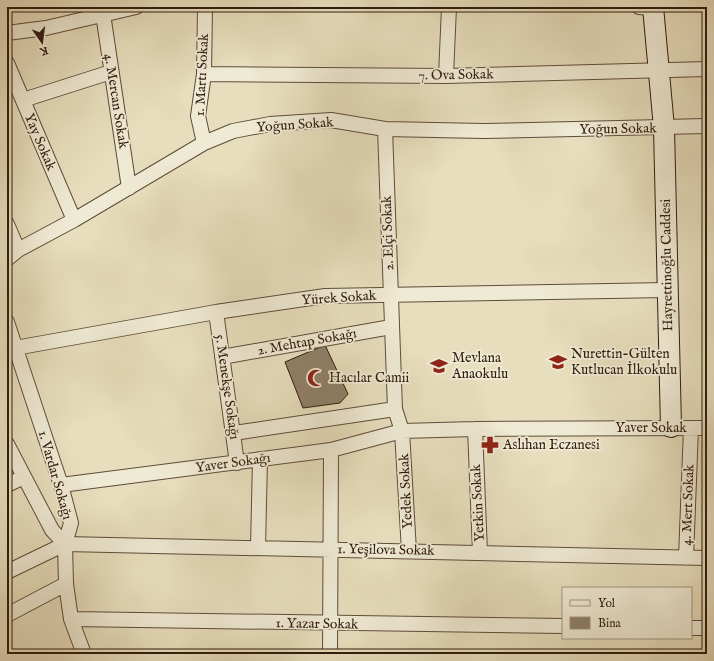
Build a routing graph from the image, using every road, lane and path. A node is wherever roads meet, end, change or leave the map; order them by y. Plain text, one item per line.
1 (136, 7) edge
2 (205, 7) edge
3 (449, 7) edge
4 (649, 7) edge
5 (103, 14) junction
6 (7, 33) edge
7 (7, 63) edge
8 (707, 69) edge
9 (659, 71) junction
10 (111, 72) junction
11 (204, 74) junction
12 (446, 76) junction
13 (23, 100) junction
14 (707, 126) edge
15 (664, 128) junction
16 (385, 129) junction
17 (204, 143) junction
18 (129, 188) junction
19 (74, 220) junction
20 (7, 224) edge
21 (18, 250) junction
22 (7, 259) edge
23 (667, 290) junction
24 (390, 295) junction
25 (216, 312) junction
26 (7, 322) edge
27 (391, 327) junction
28 (15, 348) junction
29 (222, 357) junction
30 (395, 409) junction
31 (671, 427) junction
32 (691, 428) junction
33 (707, 428) edge
34 (475, 429) junction
35 (402, 431) junction
36 (234, 433) junction
37 (7, 444) edge
38 (331, 450) junction
39 (260, 459) junction
40 (237, 463) junction
41 (24, 477) junction
42 (7, 485) edge
43 (61, 485) junction
44 (65, 544) junction
45 (258, 548) junction
46 (331, 549) junction
47 (410, 551) junction
48 (480, 552) junction
49 (686, 558) junction
50 (707, 558) edge
51 (7, 572) edge
52 (66, 584) junction
53 (7, 615) edge
54 (71, 619) junction
55 (330, 624) junction
56 (562, 626) edge
57 (692, 628) edge
58 (707, 628) edge
59 (84, 654) edge
60 (330, 654) edge

1 - 5 street
2 - 11 street, 1. Martı Sokak
3 - 12 street
4 - 9 main road
5 - 6 street
5 - 10 street, 4. Mercan Sokak
7 - 13 street, Yay Sokak
8 - 9 street, 7. Ova Sokak
9 - 12 street, 7. Ova Sokak
9 - 15 main road, Hayrettinoğlu Caddesi
10 - 13 street
10 - 18 street, 4. Mercan Sokak
11 - 12 street, 7. Ova Sokak
11 - 17 street, 1. Martı Sokak
13 - 19 street, Yay Sokak
14 - 15 street, Yoğun Sokak
15 - 16 street, Yoğun Sokak
15 - 23 main road, Hayrettinoğlu Caddesi
16 - 17 street, Yoğun Sokak
16 - 24 street, 2. Elçi Sokak
17 - 18 street, Yoğun Sokak
18 - 19 street, Yoğun Sokak
19 - 21 street, Yoğun Sokak
20 - 21 street
21 - 22 street, Yoğun Sokak
23 - 24 street, Yürek Sokak
23 - 31 main road, Hayrettinoğlu Caddesi
24 - 25 street, Yürek Sokak
24 - 27 street, 2. Elçi Sokak
25 - 28 street, Yürek Sokak
25 - 29 street, 5. Menekşe Sokağı
26 - 28 street, 1. Vardar Sokağı
27 - 29 street, 2. Mehtap Sokağı
27 - 30 street, 2. Elçi Sokak
28 - 43 street, 1. Vardar Sokağı
29 - 36 street, 5. Menekşe Sokağı
30 - 35 street, 2. Elçi Sokak
30 - 36 street
31 - 32 street, Yaver Sokak
31 - 34 street, Yaver Sokak
32 - 33 street, Yaver Sokak
32 - 49 street, 4. Mert Sokak
34 - 35 street, Yaver Sokak
34 - 48 street, Yetkin Sokak
35 - 38 street, Yaver Sokağı
35 - 47 street, Yedek Sokak
36 - 40 street, 5. Menekşe Sokağı
37 - 41 street
38 - 39 street, Yaver Sokağı
38 - 46 street
39 - 40 street, Yaver Sokağı
39 - 45 street
40 - 43 street, Yaver Sokağı
41 - 42 street
41 - 44 street
43 - 44 street, 1. Vardar Sokağı
44 - 45 street, 1. Yeşilova Sokak
44 - 51 street
44 - 52 street, 1. Vardar Sokağı
45 - 46 street, 1. Yeşilova Sokak
46 - 47 street, 1. Yeşilova Sokak
46 - 55 street
47 - 48 street, 1. Yeşilova Sokak
48 - 49 street, 1. Yeşilova Sokak
49 - 50 street, 1. Yeşilova Sokak
52 - 53 street
52 - 54 street, 1. Vardar Sokağı
54 - 55 street, 1. Yazar Sokak
54 - 59 street, 1. Vardar Sokağı
55 - 56 street, 1. Yazar Sokak
55 - 60 street
57 - 58 street

